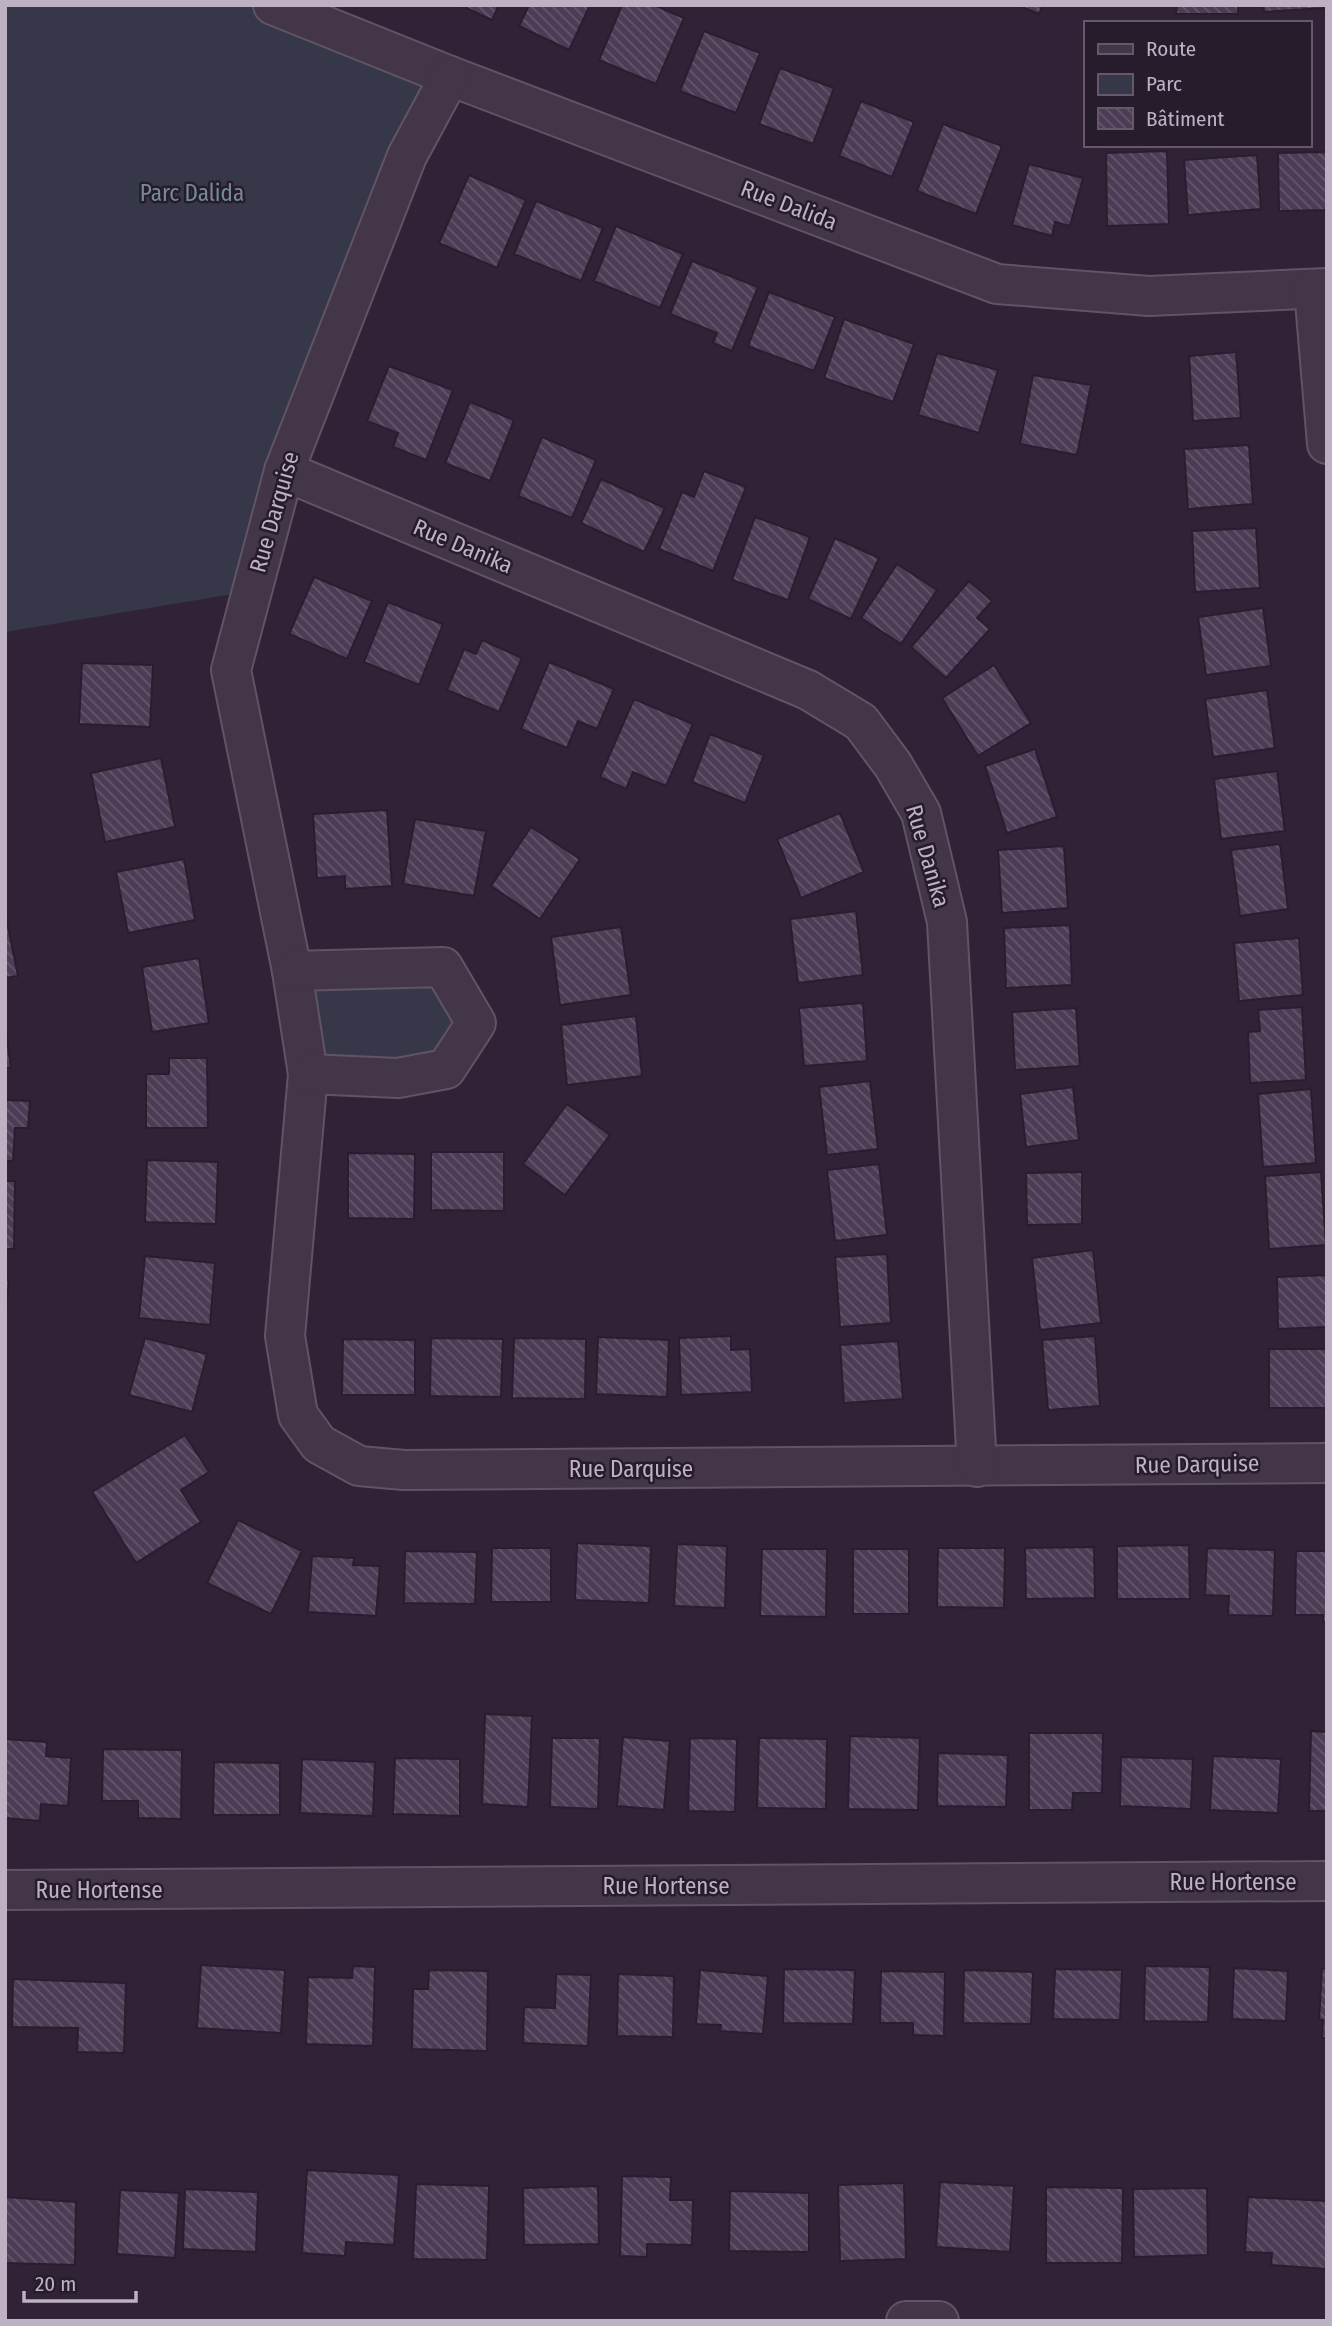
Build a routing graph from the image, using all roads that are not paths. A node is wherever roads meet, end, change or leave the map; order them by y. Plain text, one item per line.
1 (273, 5) edge
2 (450, 76) junction
3 (1320, 288) edge
4 (1327, 444) edge
5 (284, 471) junction
6 (292, 971) junction
7 (308, 1074) junction
8 (1327, 1463) edge
9 (977, 1467) junction
10 (1327, 1881) edge
11 (5, 1890) edge
12 (906, 2321) edge
13 (939, 2321) edge

1 - 2 street, Rue Dalida
2 - 3 street, Rue Dalida
2 - 5 street, Rue Darquise
3 - 4 street
5 - 6 street, Rue Darquise
5 - 9 street, Rue Danika
6 - 7 street, Rue Darquise
6 - 7 street
7 - 9 street, Rue Darquise
8 - 9 street, Rue Darquise
10 - 11 street, Rue Hortense
12 - 13 street

